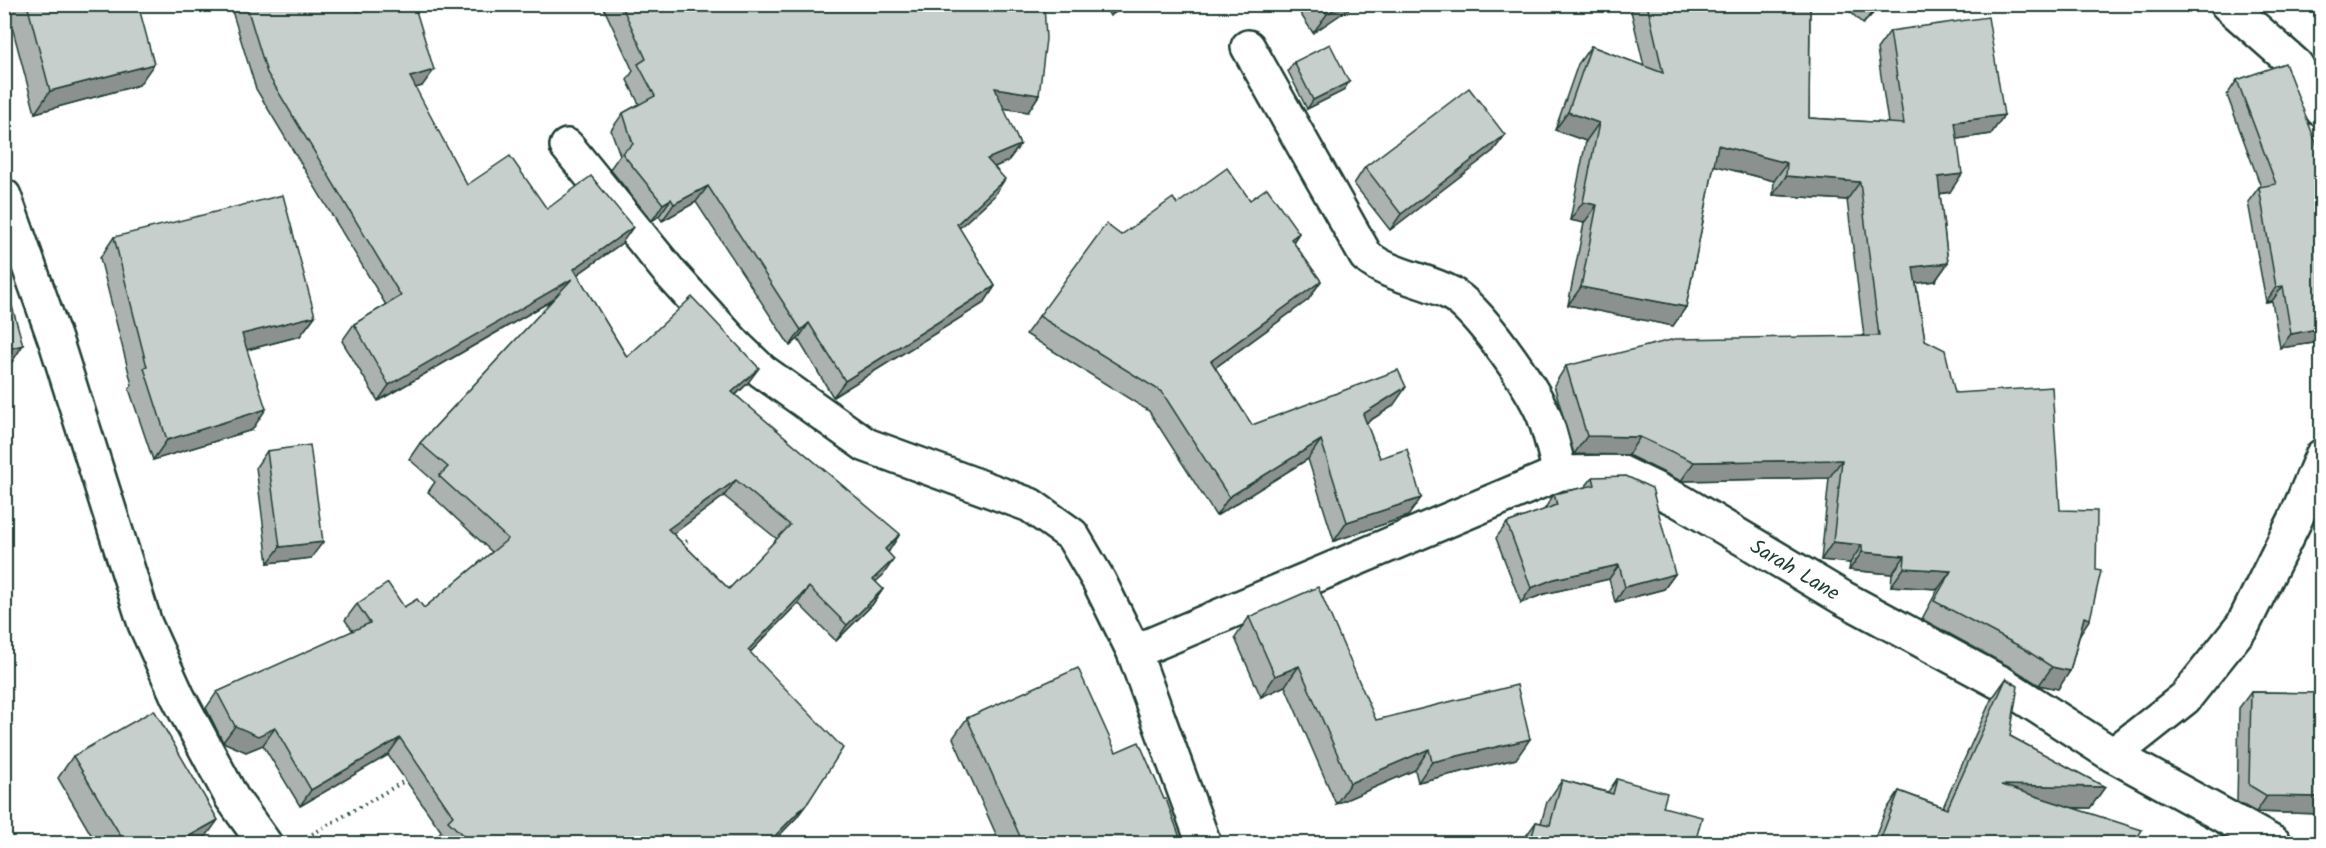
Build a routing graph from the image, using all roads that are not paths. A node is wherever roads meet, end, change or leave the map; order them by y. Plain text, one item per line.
1 (2228, 4) edge
2 (1248, 47) dead end
3 (2322, 110) edge
4 (567, 146) dead end
5 (4, 196) edge
6 (2322, 456) edge
7 (1560, 473) junction
8 (1134, 652) junction
9 (2113, 754) junction
10 (265, 843) edge
11 (1204, 843) edge
12 (2275, 843) edge

1 - 3 street
2 - 7 street
4 - 8 street
5 - 10 street
6 - 9 street
7 - 8 street, Sarah Lane
7 - 9 street, Sarah Lane
8 - 11 street
9 - 12 street, Sarah Lane

